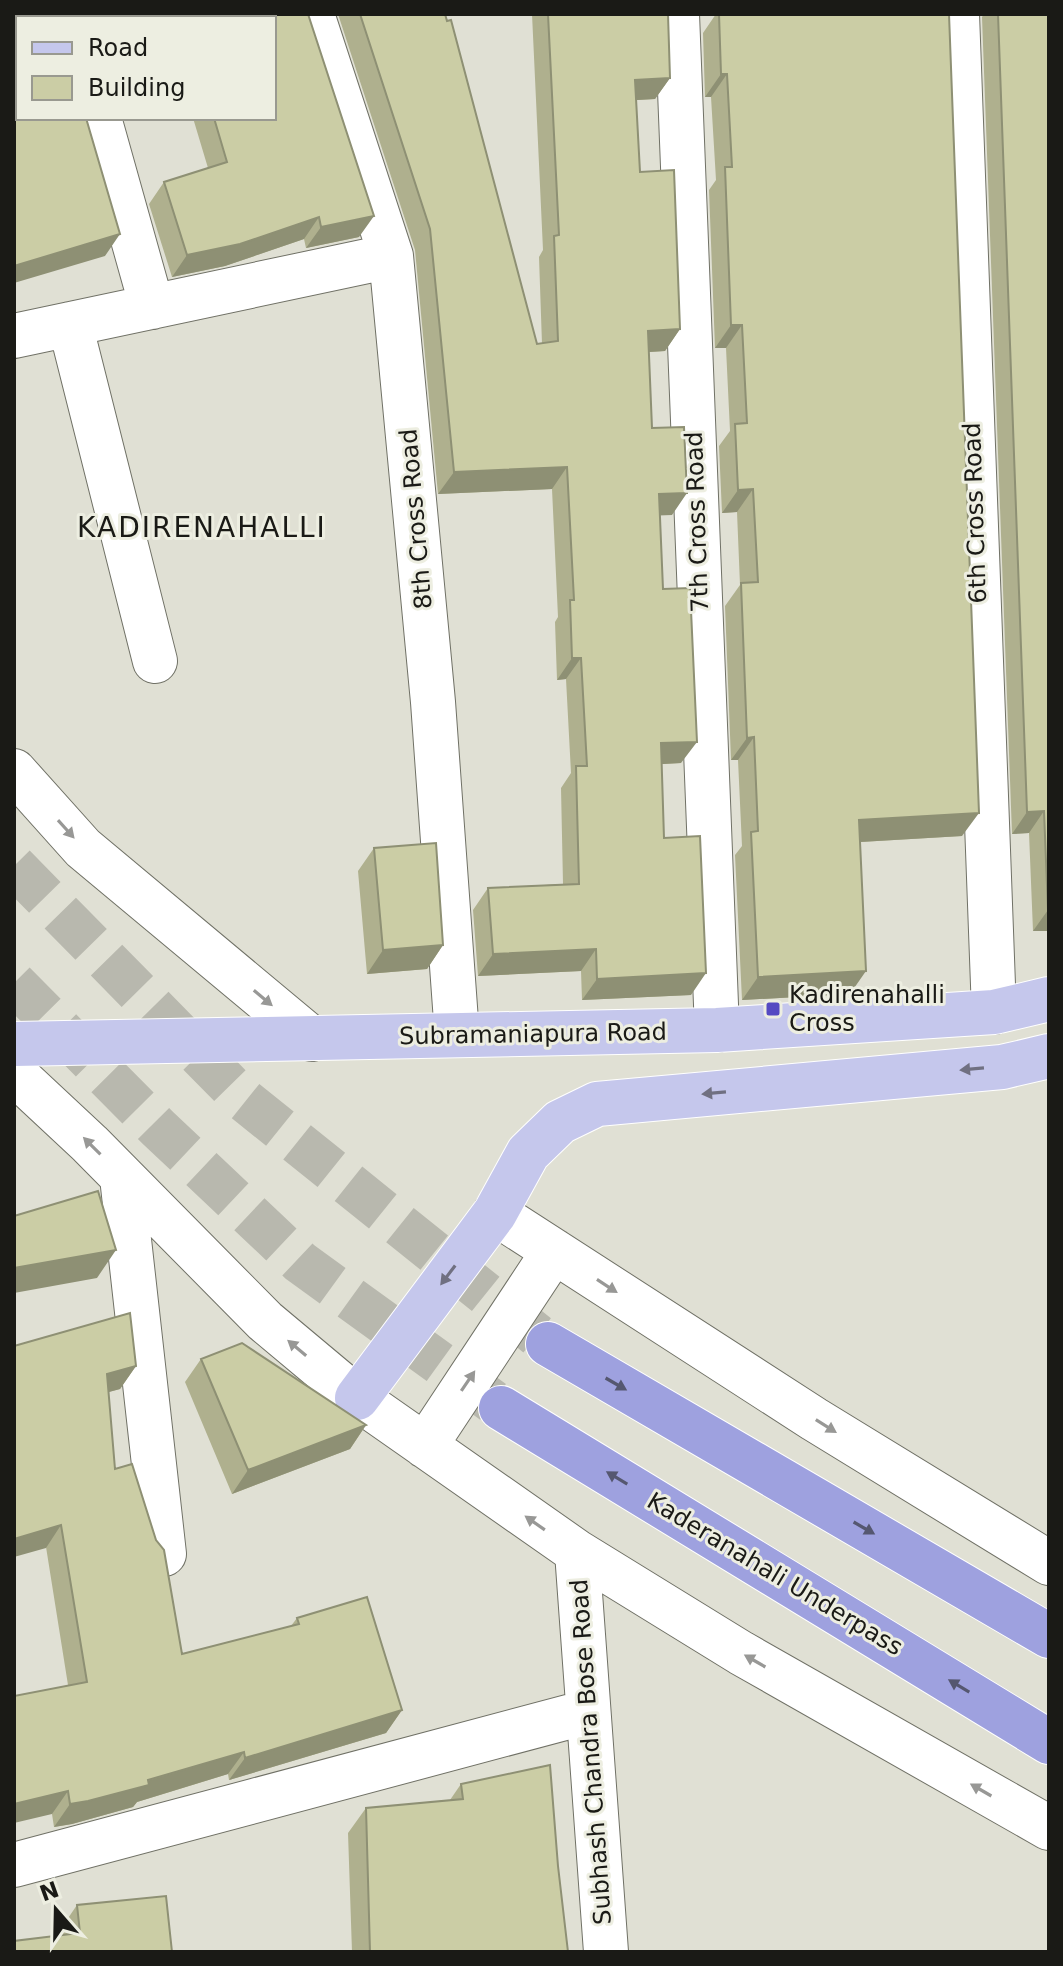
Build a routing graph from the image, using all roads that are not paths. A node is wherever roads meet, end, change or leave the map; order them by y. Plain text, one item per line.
1 (312, 14) edge
2 (677, 14) edge
3 (957, 14) edge
4 (100, 120) edge
5 (391, 256) junction
6 (152, 307) junction
7 (70, 324) junction
8 (14, 336) edge
9 (155, 661) dead end
10 (14, 771) edge
11 (1049, 999) edge
12 (994, 1012) junction
13 (717, 1030) junction
14 (457, 1035) junction
15 (312, 1039) junction
16 (14, 1044) edge
17 (1049, 1056) edge
18 (14, 1073) edge
19 (122, 1177) junction
20 (495, 1213) junction
21 (554, 1251) junction
22 (548, 1344) tunnel mouth
23 (357, 1398) junction
24 (501, 1408) tunnel mouth
25 (425, 1446) junction
26 (577, 1552) junction
27 (164, 1554) edge
28 (1049, 1563) edge
29 (1049, 1636) edge
30 (587, 1712) junction
31 (1049, 1742) edge
32 (1049, 1828) edge
33 (14, 1865) edge
34 (606, 1952) edge

1 - 5 street, 8th Cross Road
2 - 13 street, 7th Cross Road
3 - 12 street, 6th Cross Road
4 - 6 street
5 - 6 street
5 - 14 street, 8th Cross Road
6 - 7 street
7 - 8 street
7 - 9 street
10 -> 15 street
11 - 12 main road, Subramaniapura Road
12 - 13 main road, Subramaniapura Road
13 - 14 main road, Subramaniapura Road
14 - 15 main road, Subramaniapura Road
15 - 16 main road, Subramaniapura Road
17 -> 20 main road
19 -> 18 street
23 -> 19 street
19 - 27 street
20 - 21 street
20 -> 23 main road
25 -> 21 street
21 -> 28 street
22 -> 29 highway
23 - 25 street
31 -> 24 highway, Kaderanahali Underpass
26 -> 25 street
26 - 30 street, Subhash Chandra Bose Road
32 -> 26 street
30 - 33 street
30 - 34 street, Subhash Chandra Bose Road

